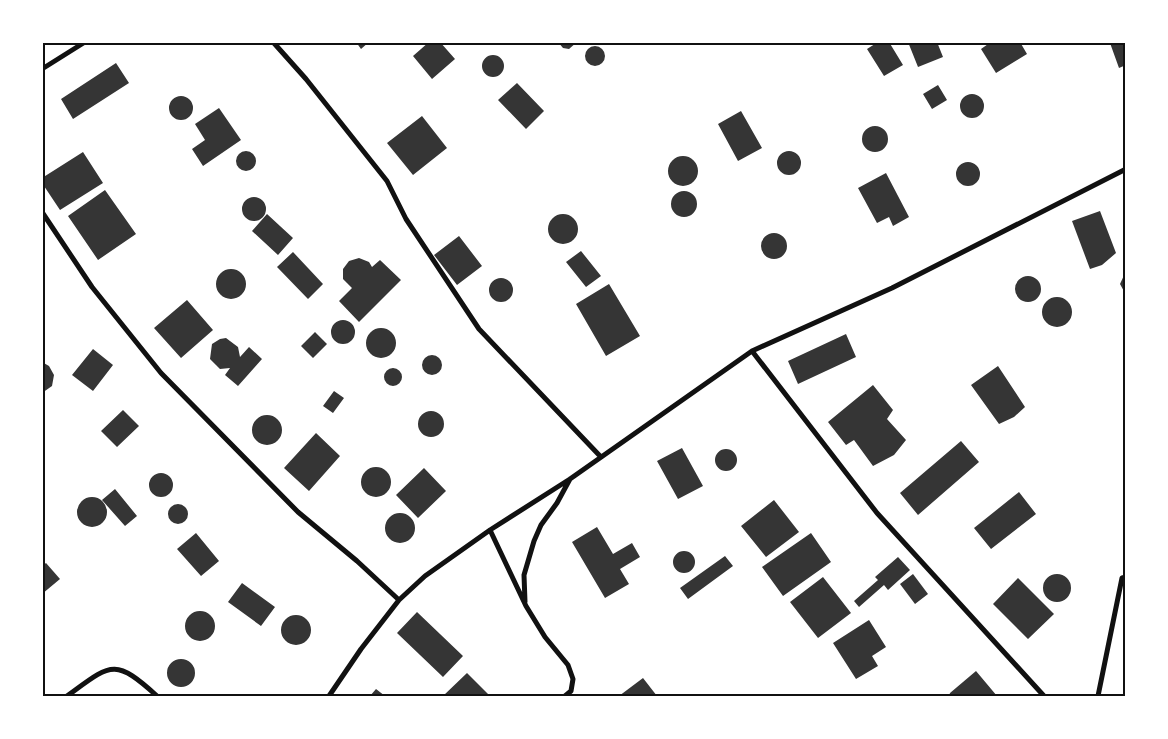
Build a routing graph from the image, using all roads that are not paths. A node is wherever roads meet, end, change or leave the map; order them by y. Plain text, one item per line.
1 (85, 42) edge
2 (273, 42) edge
3 (42, 70) edge
4 (1126, 169) edge
5 (42, 212) edge
6 (752, 351) junction
7 (600, 456) junction
8 (570, 479) junction
9 (490, 530) junction
10 (1126, 577) edge
11 (399, 600) junction
12 (526, 606) junction
13 (67, 696) edge
14 (157, 696) edge
15 (329, 696) edge
16 (565, 696) edge
17 (1044, 696) edge
18 (1098, 696) edge

1 - 3 street
2 - 7 street
4 - 6 street
5 - 11 street
6 - 7 street
6 - 17 street
7 - 8 street
8 - 9 street
8 - 12 street
9 - 11 street
9 - 12 street
10 - 18 street
11 - 15 street
12 - 16 street
13 - 14 street

